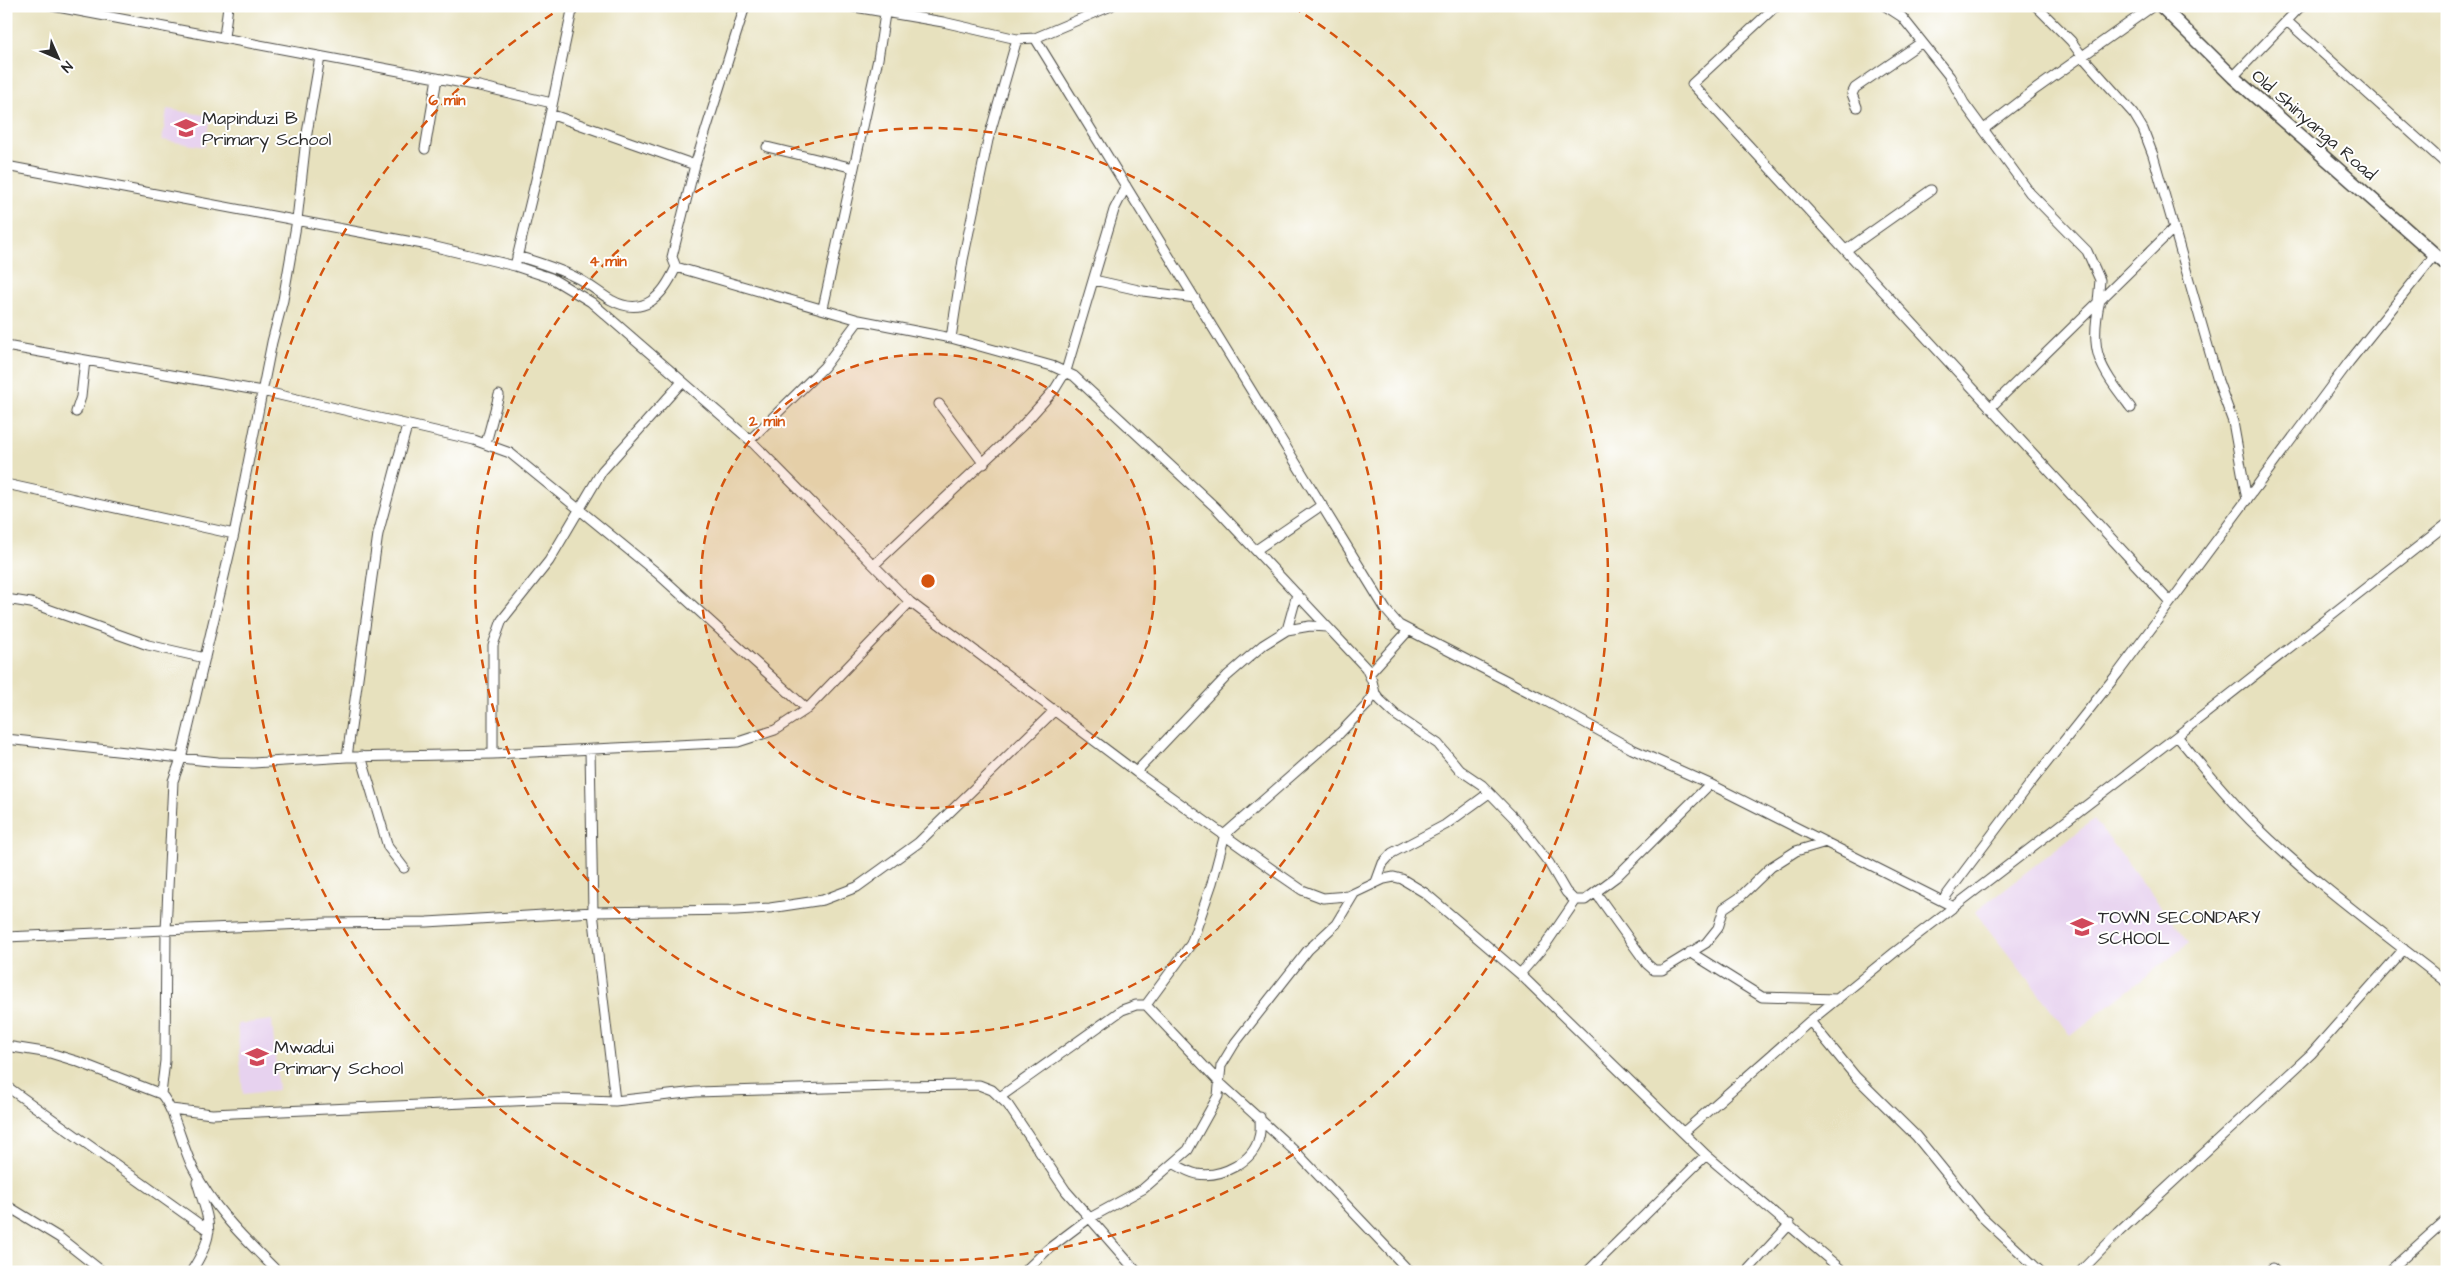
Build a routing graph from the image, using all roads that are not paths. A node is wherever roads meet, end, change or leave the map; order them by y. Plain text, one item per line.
1 (52, 6) edge
2 (228, 6) edge
3 (573, 6) edge
4 (745, 6) edge
5 (849, 6) edge
6 (1111, 6) edge
7 (1776, 6) edge
8 (1885, 6) edge
9 (2036, 6) edge
10 (2153, 6) edge
11 (2161, 6) edge
12 (2301, 6) edge
13 (885, 14) junction
14 (2288, 22) junction
15 (224, 37) junction
16 (1017, 38) junction
17 (1035, 38) junction
18 (1922, 42) junction
19 (2082, 56) junction
20 (320, 57) junction
21 (2233, 77) junction
22 (437, 78) junction
23 (552, 103) junction
24 (1857, 107) dead end
25 (550, 114) junction
26 (1984, 129) junction
27 (767, 147) dead end
28 (425, 149) dead end
29 (695, 165) junction
30 (2447, 165) edge
31 (6, 166) edge
32 (854, 168) junction
33 (1126, 186) junction
34 (1932, 190) dead end
35 (298, 220) junction
36 (2173, 229) junction
37 (1846, 250) junction
38 (2435, 255) junction
39 (517, 256) junction
40 (2447, 265) edge
41 (515, 266) junction
42 (676, 267) junction
43 (1094, 280) junction
44 (1195, 298) junction
45 (2099, 300) junction
46 (823, 308) junction
47 (859, 320) junction
48 (951, 338) junction
49 (6, 346) edge
50 (85, 360) junction
51 (1066, 371) junction
52 (682, 382) junction
53 (262, 391) junction
54 (499, 394) dead end
55 (939, 404) dead end
56 (1990, 408) junction
57 (2131, 408) dead end
58 (76, 412) dead end
59 (407, 426) junction
60 (750, 440) junction
61 (486, 443) junction
62 (984, 464) junction
63 (6, 484) edge
64 (2247, 500) junction
65 (1322, 504) junction
66 (579, 512) junction
67 (2447, 524) edge
68 (234, 534) junction
69 (1256, 550) junction
70 (874, 565) junction
71 (1297, 594) junction
72 (6, 599) edge
73 (910, 602) junction
74 (2170, 602) junction
75 (1327, 626) junction
76 (1287, 630) junction
77 (1408, 631) junction
78 (205, 658) junction
79 (1369, 674) junction
80 (1375, 693) junction
81 (807, 709) junction
82 (1055, 710) junction
83 (2177, 736) junction
84 (6, 739) edge
85 (590, 750) junction
86 (494, 754) junction
87 (346, 756) junction
88 (361, 756) junction
89 (180, 759) junction
90 (1136, 772) junction
91 (1710, 784) junction
92 (1489, 793) junction
93 (1225, 834) junction
94 (1826, 842) junction
95 (404, 868) dead end
96 (1376, 882) junction
97 (1596, 893) junction
98 (1354, 894) junction
99 (1576, 900) junction
100 (1942, 900) junction
101 (1954, 907) junction
102 (593, 912) junction
103 (166, 931) junction
104 (6, 937) edge
105 (2404, 949) junction
106 (1690, 952) junction
107 (1520, 974) junction
108 (2447, 983) edge
109 (1838, 999) junction
110 (1146, 1005) junction
111 (1810, 1021) junction
112 (6, 1046) edge
113 (1220, 1083) junction
114 (6, 1086) edge
115 (161, 1094) junction
116 (1000, 1097) junction
117 (615, 1101) junction
118 (171, 1109) junction
119 (1260, 1117) junction
120 (1684, 1132) junction
121 (1706, 1155) junction
122 (1172, 1163) junction
123 (193, 1167) junction
124 (6, 1205) edge
125 (1088, 1219) junction
126 (2447, 1219) edge
127 (1790, 1224) junction
128 (209, 1231) junction
129 (103, 1272) edge
130 (191, 1272) edge
131 (278, 1272) edge
132 (1024, 1272) edge
133 (1136, 1272) edge
134 (1410, 1272) edge
135 (1587, 1272) edge
136 (1746, 1272) edge
137 (1844, 1272) edge
138 (2041, 1272) edge
139 (2080, 1272) edge
140 (2388, 1272) edge

1 - 15 street
2 - 15 street
3 - 23 street
4 - 29 street
5 - 13 street
6 - 17 street
7 - 37 street
8 - 18 street
9 - 19 street
10 - 19 street
11 - 21 main road, Old Shinyanga Road
12 - 14 street
13 - 16 street
13 - 32 street
14 - 21 street
14 - 30 street
15 - 20 street
16 - 17 street
16 - 48 street
17 - 33 street
18 - 24 street
18 - 26 street
19 - 26 street
19 - 36 street
20 - 22 street
20 - 35 street
21 - 38 main road, Old Shinyanga Road
22 - 23 street
22 - 28 street
23 - 25 street
25 - 29 street
25 - 39 street
26 - 45 street
27 - 32 street
29 - 42 street
31 - 35 street
32 - 46 street
33 - 43 street
33 - 44 street
34 - 37 street
35 - 41 street
35 - 53 street
36 - 45 street
36 - 64 street
37 - 56 street
38 - 40 main road, Old Shinyanga Road
38 - 64 street
39 - 41 street
39 - 42 street
41 - 52 street
42 - 46 street
43 - 44 street
43 - 51 street
44 - 65 street
45 - 56 street
45 - 57 street
46 - 47 street
47 - 48 street
47 - 60 street
48 - 51 street
49 - 50 street
50 - 53 street
50 - 58 street
51 - 62 street
51 - 69 street
52 - 60 street
52 - 66 street
53 - 59 street
53 - 68 street
54 - 61 street
55 - 62 street
56 - 74 street
59 - 61 street
59 - 87 street
60 - 70 street
61 - 66 street
62 - 70 street
63 - 68 street
64 - 74 street
65 - 69 street
65 - 77 street
66 - 81 street
66 - 86 street
67 - 83 street
68 - 78 street
69 - 71 street
70 - 73 street
71 - 75 street
71 - 76 street
72 - 78 street
73 - 81 street
73 - 82 street
74 - 100 street
75 - 76 street
75 - 79 street
76 - 90 street
77 - 79 street
77 - 91 street
78 - 89 street
79 - 80 street
80 - 92 street
80 - 93 street
81 - 85 street
82 - 90 street
82 - 102 street
83 - 101 street
83 - 105 street
84 - 89 street
85 - 86 street
85 - 102 street
86 - 88 street
87 - 88 street
87 - 89 street
88 - 95 street
89 - 103 street
90 - 93 street
91 - 94 street
91 - 97 street
92 - 96 street
92 - 99 street
93 - 98 street
93 - 110 street
94 - 100 street
94 - 106 street
96 - 98 street
96 - 107 street
97 - 99 street
97 - 106 street
98 - 113 street
99 - 107 street
100 - 101 street
101 - 109 street
102 - 103 street
102 - 117 street
103 - 104 street
103 - 115 street
105 - 108 street
105 - 139 street
106 - 109 street
107 - 120 street
109 - 111 street
110 - 113 street
110 - 116 street
111 - 120 street
111 - 138 street
112 - 115 street
113 - 119 street
113 - 122 street
114 - 128 street
115 - 118 street
116 - 117 street
116 - 125 street
117 - 118 street
118 - 123 street
119 - 122 street
119 - 134 street
120 - 121 street
121 - 127 street
121 - 135 street
122 - 125 street
123 - 128 street
123 - 131 street
124 - 129 street
125 - 132 street
125 - 133 street
126 - 140 street
127 - 136 street
127 - 137 street
128 - 130 street

